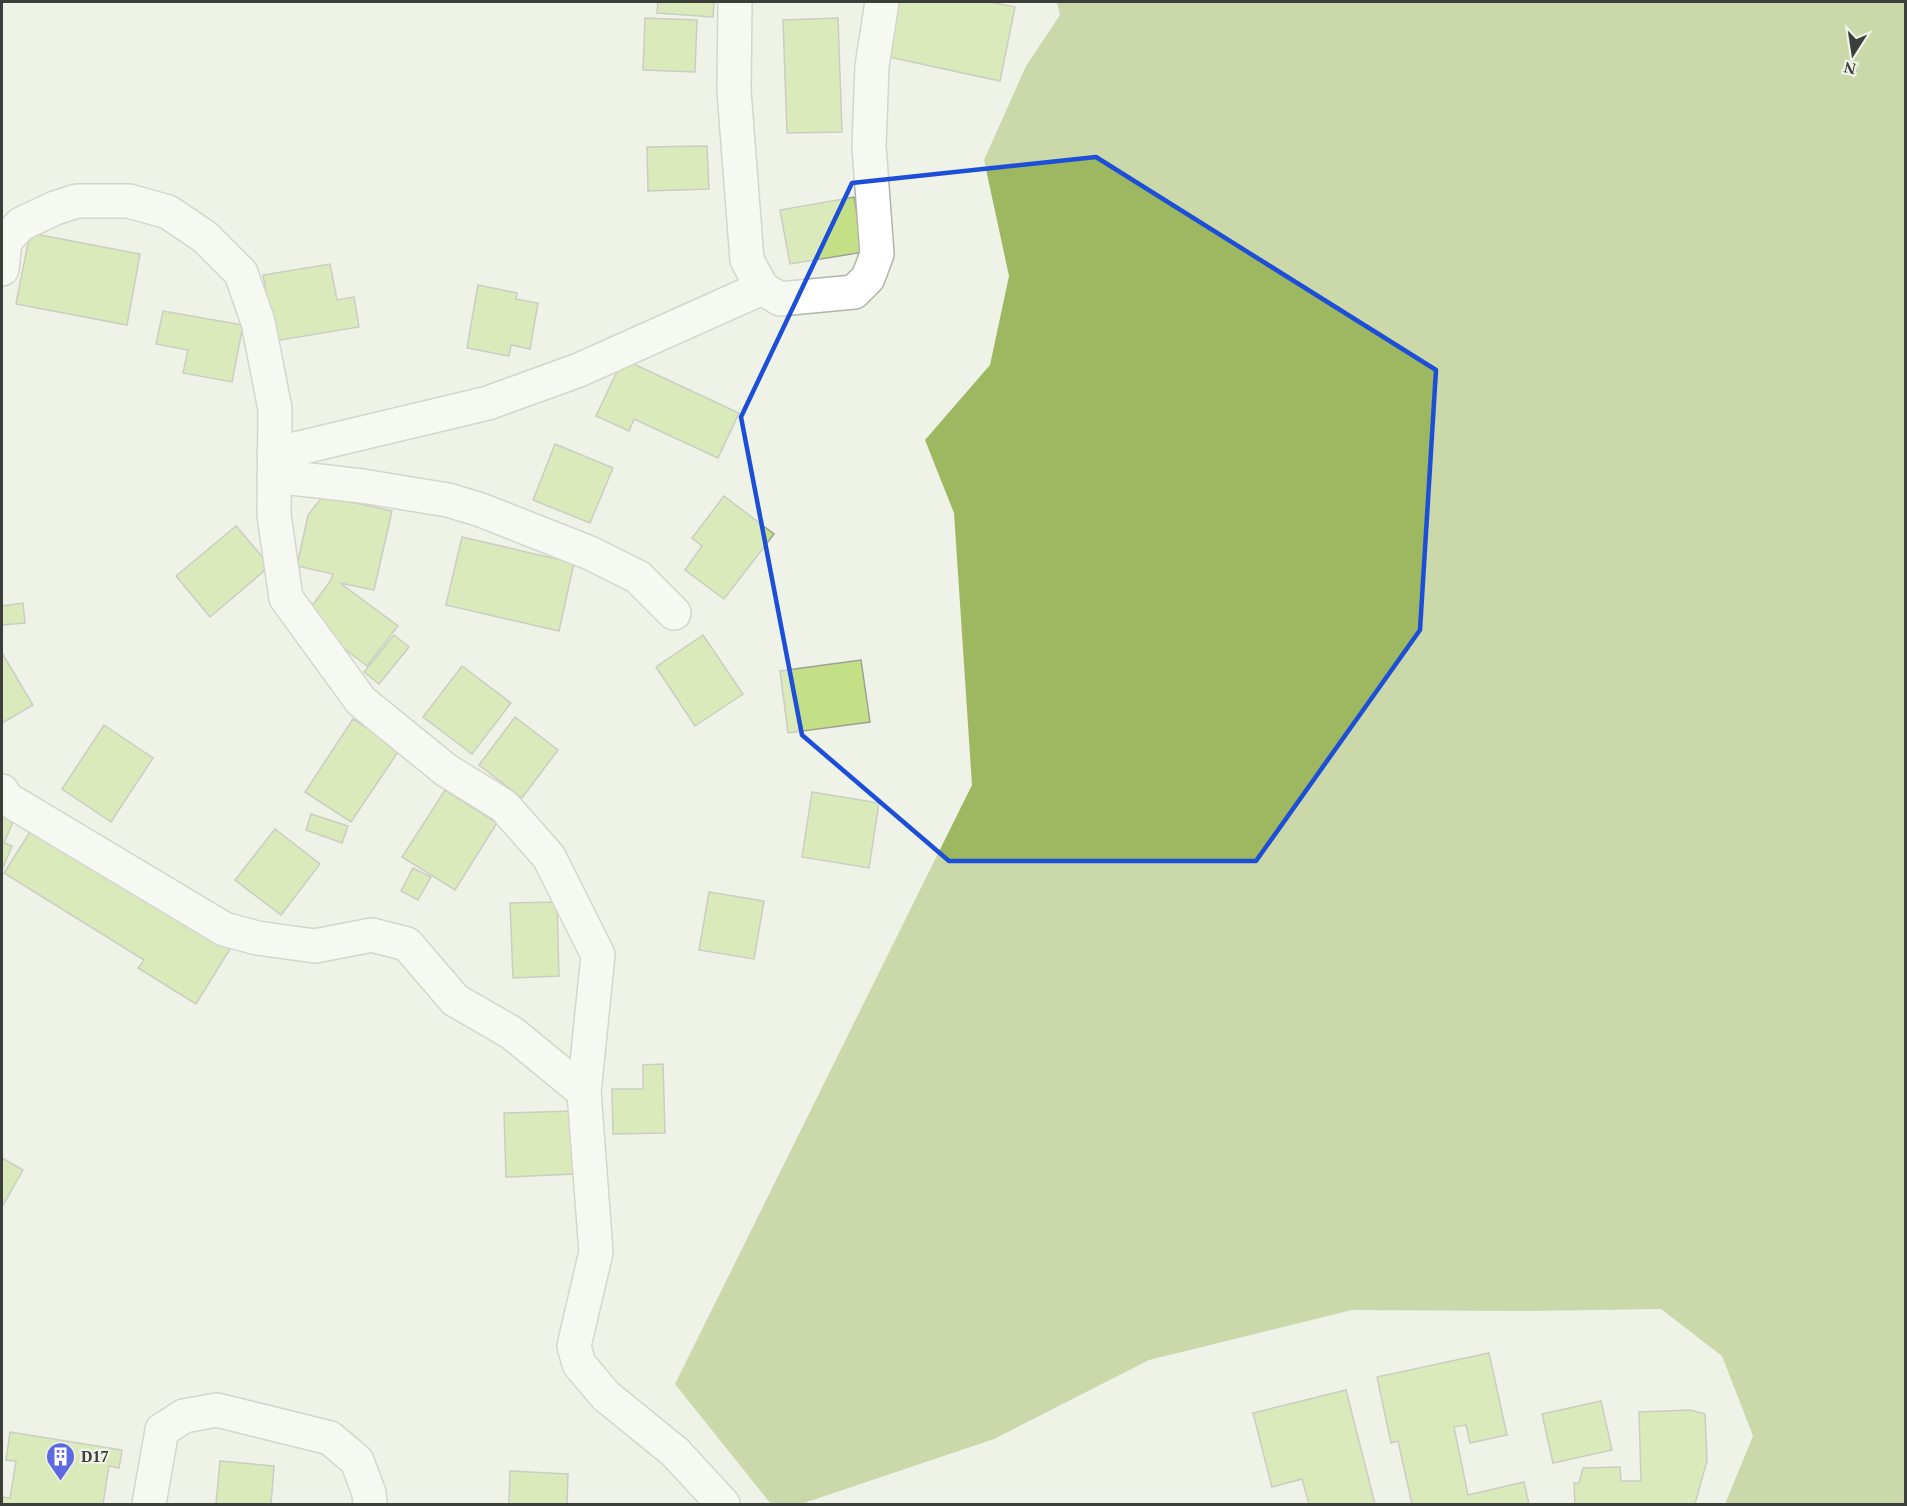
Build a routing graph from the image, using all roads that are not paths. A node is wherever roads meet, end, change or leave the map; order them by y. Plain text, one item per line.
1 (735, 2) edge
2 (882, 2) edge
3 (2, 269) edge
4 (762, 288) junction
5 (274, 465) junction
6 (674, 613) dead end
7 (2, 791) edge
8 (584, 1092) junction
9 (149, 1504) edge
10 (370, 1504) edge
11 (723, 1504) edge

1 - 4 street
2 - 4 street
3 - 5 street
4 - 5 street
5 - 6 street
5 - 8 street
7 - 8 street
8 - 11 street
9 - 10 street

